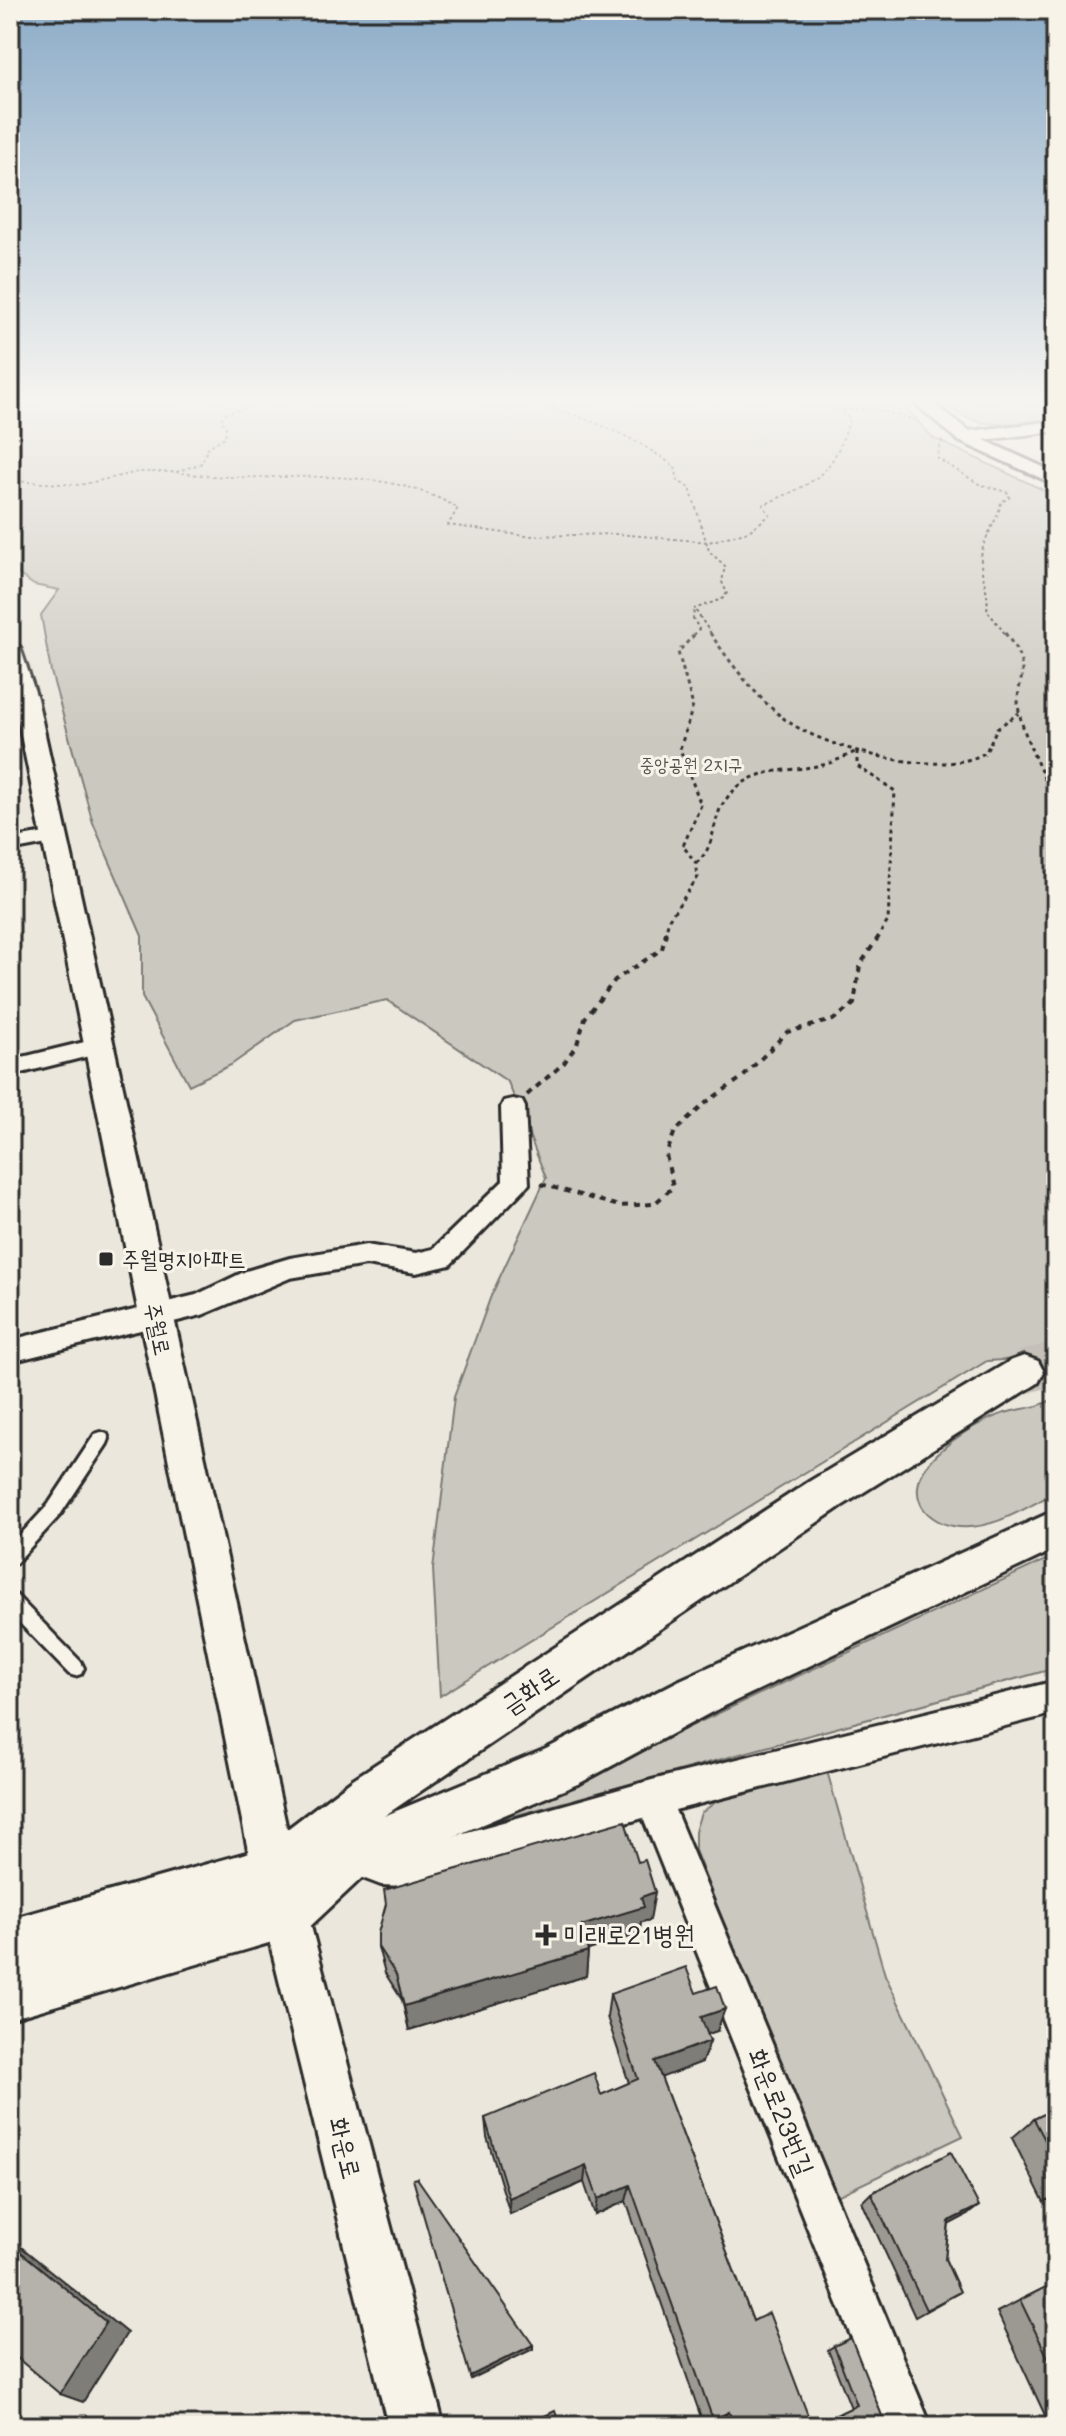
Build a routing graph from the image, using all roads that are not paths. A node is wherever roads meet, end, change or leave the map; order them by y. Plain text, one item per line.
1 (10, 647) edge
2 (18, 699) edge
3 (56, 837) junction
4 (10, 845) edge
5 (101, 1046) junction
6 (10, 1068) edge
7 (513, 1107) road end
8 (156, 1317) junction
9 (10, 1351) edge
10 (1024, 1372) tunnel mouth
11 (101, 1439) dead end
12 (1056, 1529) edge
13 (10, 1558) edge
14 (10, 1601) edge
15 (75, 1668) dead end
16 (1056, 1697) edge
17 (652, 1798) junction
18 (349, 1855) junction
19 (280, 1893) junction
20 (10, 1945) edge
21 (10, 1993) edge
22 (416, 2426) edge
23 (909, 2426) edge

1 - 2 street, 주월로
2 - 3 street, 주월로
3 - 4 street
3 - 5 street, 주월로
5 - 6 street
5 - 8 street, 주월로
7 - 8 street
8 - 9 street
8 - 19 street, 주월로
10 - 19 main road, 금화로
11 - 13 lane
12 - 18 main road, 금화로
14 - 15 lane
16 - 17 street
17 - 18 street
17 - 23 street, 화운로23번길
18 - 19 main road, 금화로
19 - 20 main road, 금화로
19 - 21 main road, 금화로
19 - 22 street, 화운로

